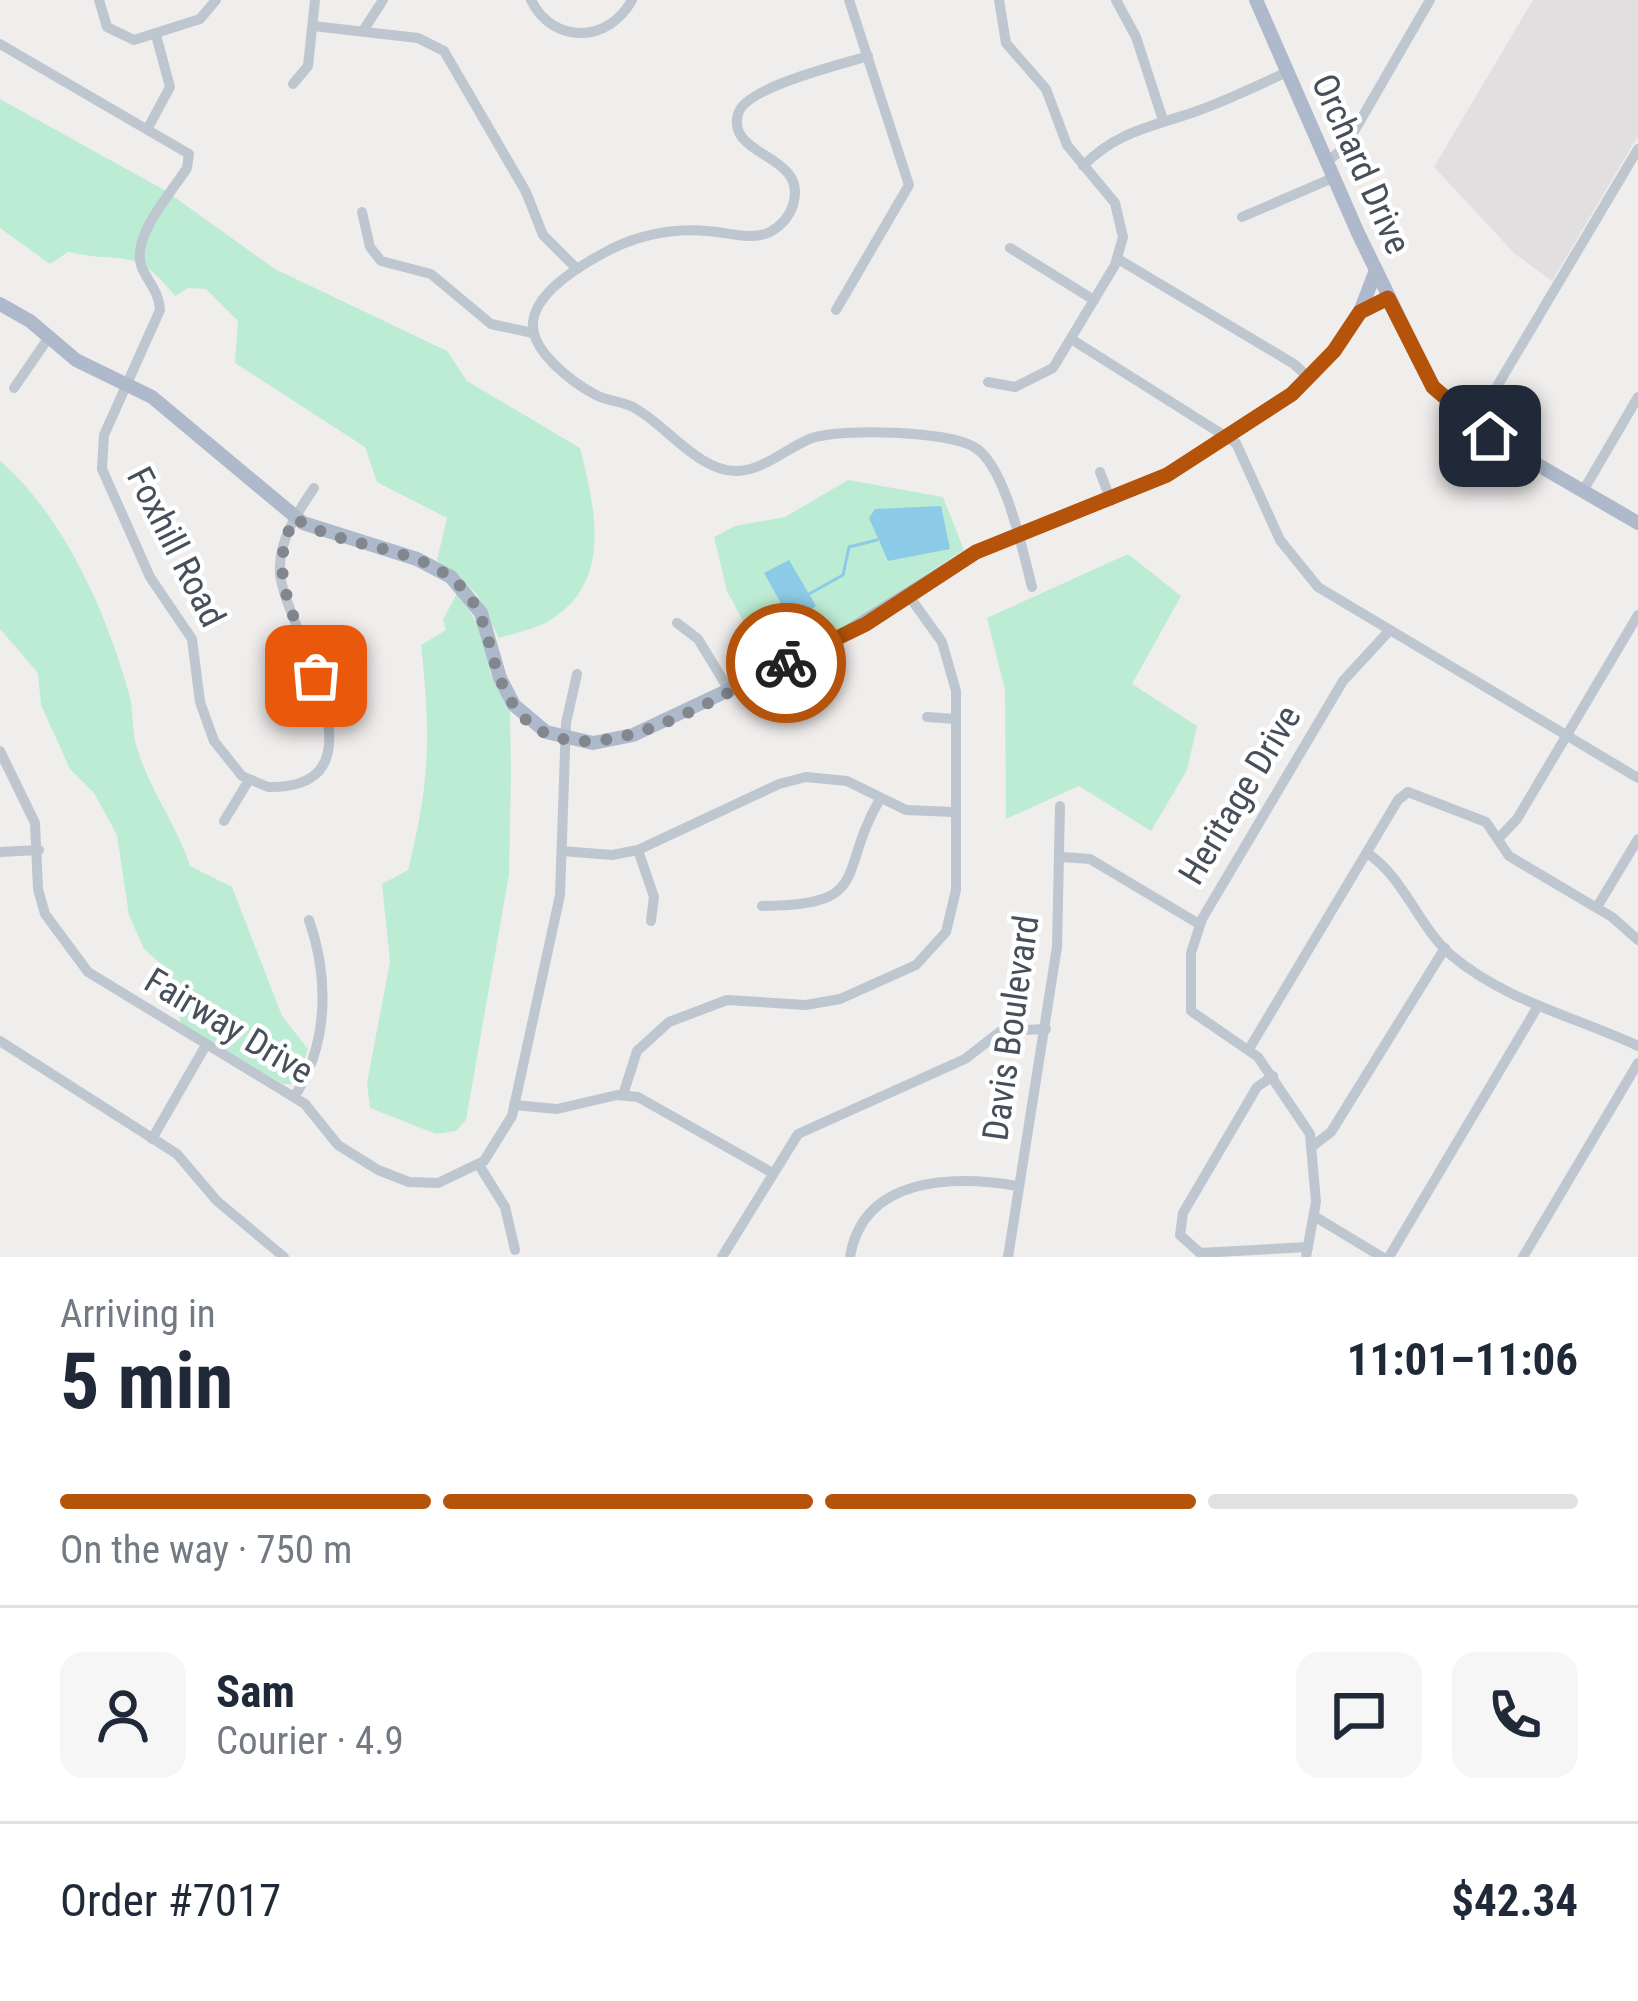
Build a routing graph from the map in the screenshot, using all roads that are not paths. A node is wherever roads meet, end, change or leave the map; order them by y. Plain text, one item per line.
1 (99, 0) edge
2 (216, 0) edge
3 (315, 0) edge
4 (382, 0) edge
5 (531, 0) edge
6 (632, 0) edge
7 (850, 0) edge
8 (999, 0) edge
9 (1116, 0) edge
10 (1256, 0) edge
11 (1430, 0) edge
12 (313, 26) junction
13 (363, 31) junction
14 (156, 35) junction
15 (0, 44) edge
16 (868, 56) junction
17 (1288, 72) junction
18 (293, 84) dead end
19 (1163, 120) junction
20 (148, 128) junction
21 (1638, 149) edge
22 (1328, 161) junction
23 (1083, 166) junction
24 (1335, 177) junction
25 (362, 212) dead end
26 (1242, 217) dead end
27 (1010, 248) dead end
28 (1118, 259) junction
29 (577, 269) junction
30 (1376, 270) junction
31 (1388, 298) junction
32 (1094, 300) junction
33 (0, 304) edge
34 (836, 310) dead end
35 (1360, 312) junction
36 (533, 333) junction
37 (50, 337) junction
38 (1071, 339) junction
39 (1309, 379) junction
40 (988, 382) dead end
41 (128, 384) junction
42 (14, 388) dead end
43 (1638, 398) edge
44 (1474, 425) junction
45 (1228, 436) junction
46 (1100, 472) dead end
47 (314, 488) dead end
48 (1583, 491) junction
49 (1111, 501) junction
50 (295, 518) junction
51 (1638, 523) edge
52 (1016, 535) junction
53 (1032, 586) dead end
54 (909, 596) junction
55 (1638, 615) edge
56 (676, 623) dead end
57 (1390, 630) junction
58 (578, 674) dead end
59 (729, 690) junction
60 (927, 716) dead end
61 (956, 719) junction
62 (1566, 737) junction
63 (565, 740) junction
64 (0, 751) edge
65 (1638, 778) edge
66 (249, 780) junction
67 (880, 800) junction
68 (1060, 806) dead end
69 (954, 812) junction
70 (224, 821) dead end
71 (1499, 838) junction
72 (1638, 839) edge
73 (39, 850) junction
74 (638, 850) junction
75 (562, 851) junction
76 (0, 852) edge
77 (1366, 853) junction
78 (1062, 857) junction
79 (762, 906) dead end
80 (1597, 907) junction
81 (309, 920) dead end
82 (651, 921) dead end
83 (1199, 924) junction
84 (1638, 940) edge
85 (1445, 948) junction
86 (1538, 1006) junction
87 (1046, 1029) junction
88 (0, 1041) edge
89 (206, 1046) junction
90 (1638, 1046) edge
91 (1249, 1049) junction
92 (1638, 1063) edge
93 (1273, 1076) junction
94 (623, 1095) junction
95 (294, 1097) junction
96 (514, 1105) junction
97 (152, 1139) junction
98 (1314, 1145) junction
99 (479, 1166) junction
100 (772, 1172) junction
101 (1018, 1186) junction
102 (1314, 1216) junction
103 (515, 1250) dead end
104 (1307, 1252) edge
105 (284, 1257) edge
106 (722, 1257) edge
107 (850, 1257) edge
108 (1007, 1257) edge
109 (1385, 1257) edge
110 (1522, 1257) edge

1 - 14 street
2 - 14 street
3 - 12 street
4 - 13 street
5 - 6 street
7 - 16 street
8 - 23 street
9 - 19 street
10 - 17 main road, Orchard Drive
11 - 22 street
12 - 13 street
12 - 18 street
13 - 29 street
14 - 20 street
15 - 20 street
16 - 29 street
16 - 34 street
17 - 19 street
17 - 22 main road, Orchard Drive
19 - 23 street
20 - 41 street, Foxhill Road
21 - 44 street
22 - 24 main road, Orchard Drive
23 - 28 street
24 - 26 street
24 - 30 main road, Orchard Drive
25 - 36 street
27 - 32 street
28 - 32 street
28 - 39 street
29 - 36 street
30 - 31 main road, Orchard Drive
30 - 35 main road
31 - 35 main road
31 - 44 main road, Orchard Drive
32 - 38 street
33 - 37 main road
35 - 39 main road
36 - 52 street
37 - 41 main road
37 - 42 street
38 - 40 street
38 - 45 street
39 - 45 main road
41 - 50 main road
41 - 66 street, Foxhill Road
43 - 48 street
44 - 48 main road, Orchard Drive
45 - 49 main road
45 - 57 street
46 - 49 street
47 - 50 street
48 - 51 main road, Orchard Drive
49 - 52 main road
50 - 63 main road
50 - 66 street, Foxhill Road
52 - 53 street
52 - 54 main road
54 - 59 main road
54 - 61 street
55 - 62 street
56 - 59 street
57 - 62 street
57 - 83 street, Heritage Drive
58 - 63 street
59 - 63 main road
60 - 61 street
61 - 69 street
62 - 65 street
62 - 71 street
63 - 75 street
64 - 73 street, Fairway Drive
66 - 70 street
67 - 69 street
67 - 74 street
67 - 79 street
68 - 78 street, Davis Boulevard
69 - 94 street
71 - 77 street
71 - 80 street
72 - 80 street
73 - 76 street
73 - 89 street, Fairway Drive
74 - 75 street
74 - 82 street
75 - 96 street
77 - 85 street
77 - 91 street
78 - 83 street
78 - 87 street, Davis Boulevard
80 - 84 street
81 - 95 street
83 - 91 street, Heritage Drive
85 - 86 street
85 - 98 street
86 - 90 street
86 - 109 street
87 - 100 street
87 - 101 street, Davis Boulevard
88 - 97 street
89 - 95 street, Fairway Drive
89 - 97 street
91 - 93 street
92 - 110 street
93 - 98 street
93 - 104 street
94 - 96 street
94 - 100 street
95 - 99 street, Fairway Drive
96 - 99 street
97 - 105 street
98 - 102 street
99 - 103 street
100 - 106 street
101 - 107 street
101 - 108 street, Davis Boulevard
102 - 104 street
102 - 109 street

